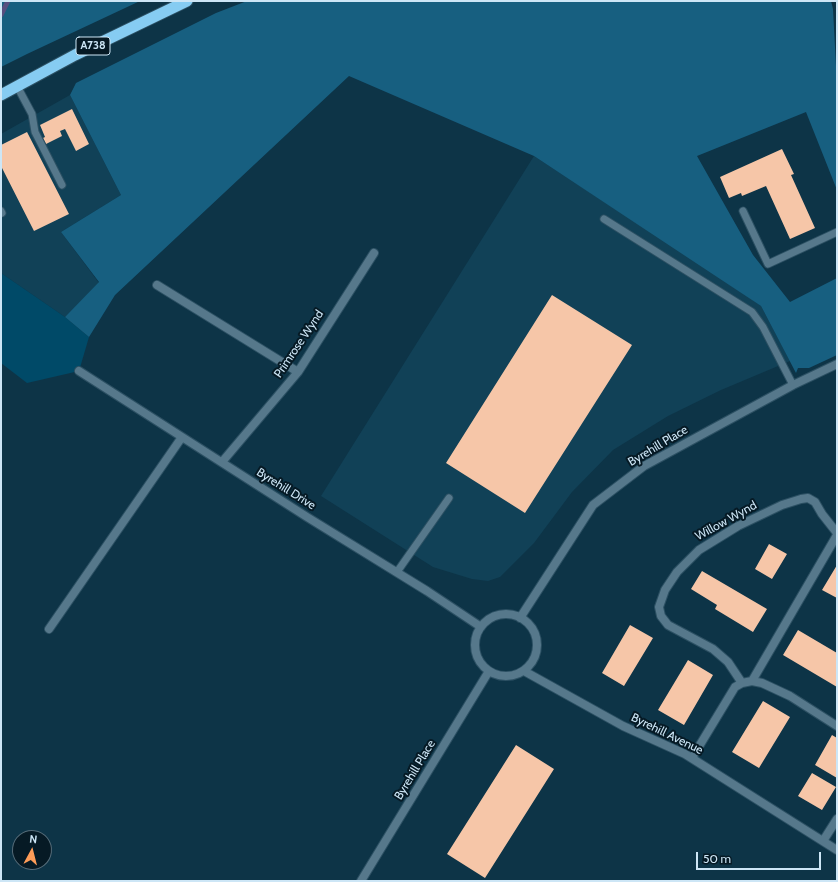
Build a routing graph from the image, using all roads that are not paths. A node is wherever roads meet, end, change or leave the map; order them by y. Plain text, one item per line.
1 (187, 1) edge
2 (17, 86) junction
3 (1, 95) edge
4 (62, 185) dead end
5 (743, 210) dead end
6 (604, 219) dead end
7 (837, 232) edge
8 (374, 253) dead end
9 (157, 285) dead end
10 (837, 364) edge
11 (79, 371) dead end
12 (298, 372) junction
13 (792, 385) junction
14 (182, 437) junction
15 (222, 462) junction
16 (449, 498) dead end
17 (837, 534) edge
18 (397, 572) junction
19 (520, 618) junction
20 (481, 627) junction
21 (49, 629) dead end
22 (489, 671) junction
23 (524, 671) junction
24 (752, 681) junction
25 (742, 683) junction
26 (837, 726) edge
27 (692, 758) junction
28 (837, 819) edge
29 (823, 841) junction
30 (837, 850) edge
31 (361, 881) edge

1 - 2 highway, A738
2 - 3 highway, A738
2 - 4 lane
5 - 7 lane
6 - 13 lane
8 - 12 street, Primrose Wynd
9 - 12 street
10 - 13 street, Byrehill Place
11 - 14 street, Byrehill Drive
12 - 15 street, Primrose Wynd
13 - 19 street, Byrehill Place
14 - 15 street, Byrehill Drive
14 - 21 street
15 - 18 street, Byrehill Drive
16 - 18 lane
17 - 24 street
17 - 25 street, Willow Wynd
18 - 20 street, Byrehill Drive
19 - 20 street
19 - 23 street
20 - 22 street
22 - 23 street
22 - 31 street, Byrehill Place
23 - 27 street, Byrehill Avenue
24 - 25 street
24 - 26 street
25 - 27 street
27 - 29 street, Byrehill Avenue
28 - 29 street
29 - 30 street, Byrehill Avenue

